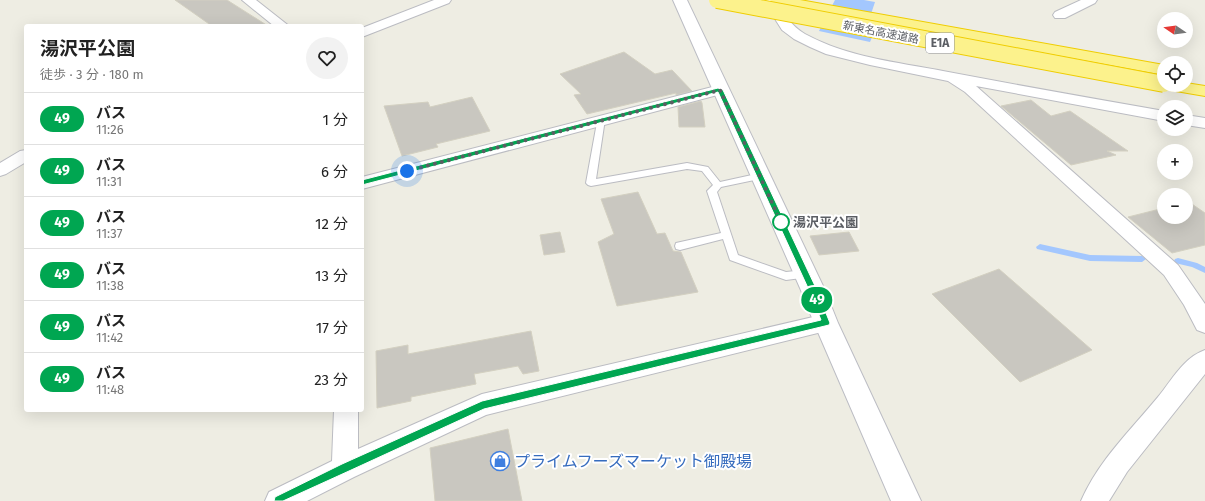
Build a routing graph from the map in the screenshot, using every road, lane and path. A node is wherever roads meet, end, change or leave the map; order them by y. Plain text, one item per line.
1 (248, 0) edge
2 (445, 0) edge
3 (680, 0) edge
4 (717, 0) edge
5 (769, 0) edge
6 (777, 0) edge
7 (1091, 0) edge
8 (1060, 15) dead end
9 (279, 24) edge
10 (364, 32) edge
11 (1157, 69) edge
12 (1193, 75) edge
13 (953, 77) junction
14 (1205, 77) edge
15 (1157, 83) edge
16 (1193, 89) edge
17 (720, 90) junction
18 (1205, 91) edge
19 (1157, 115) edge
20 (601, 120) junction
21 (1193, 121) edge
22 (1205, 123) edge
23 (24, 157) edge
24 (0, 170) edge
25 (761, 176) junction
26 (364, 182) edge
27 (718, 185) junction
28 (726, 235) junction
29 (680, 246) dead end
30 (805, 274) junction
31 (826, 323) junction
32 (1205, 324) edge
33 (1205, 360) edge
34 (346, 412) edge
35 (346, 468) junction
36 (279, 501) edge
37 (906, 501) edge
38 (1095, 501) edge

1 - 9 street
2 - 10 street
3 - 17 street
4 - 15 highway, 新東名高速道路 / E1A, bridge
5 - 13 street
6 - 11 highway, 新東名高速道路 / E1A
7 - 8 street
12 - 14 highway
13 - 19 street
13 - 32 street
16 - 18 highway
17 - 20 street
17 - 25 street
20 - 26 street
20 - 27 lane
21 - 22 street
23 - 24 street
25 - 27 lane
25 - 30 street
27 - 28 lane
28 - 29 lane
28 - 30 lane
30 - 31 street
31 - 35 street
31 - 37 street
33 - 38 street
34 - 35 street
35 - 36 street

